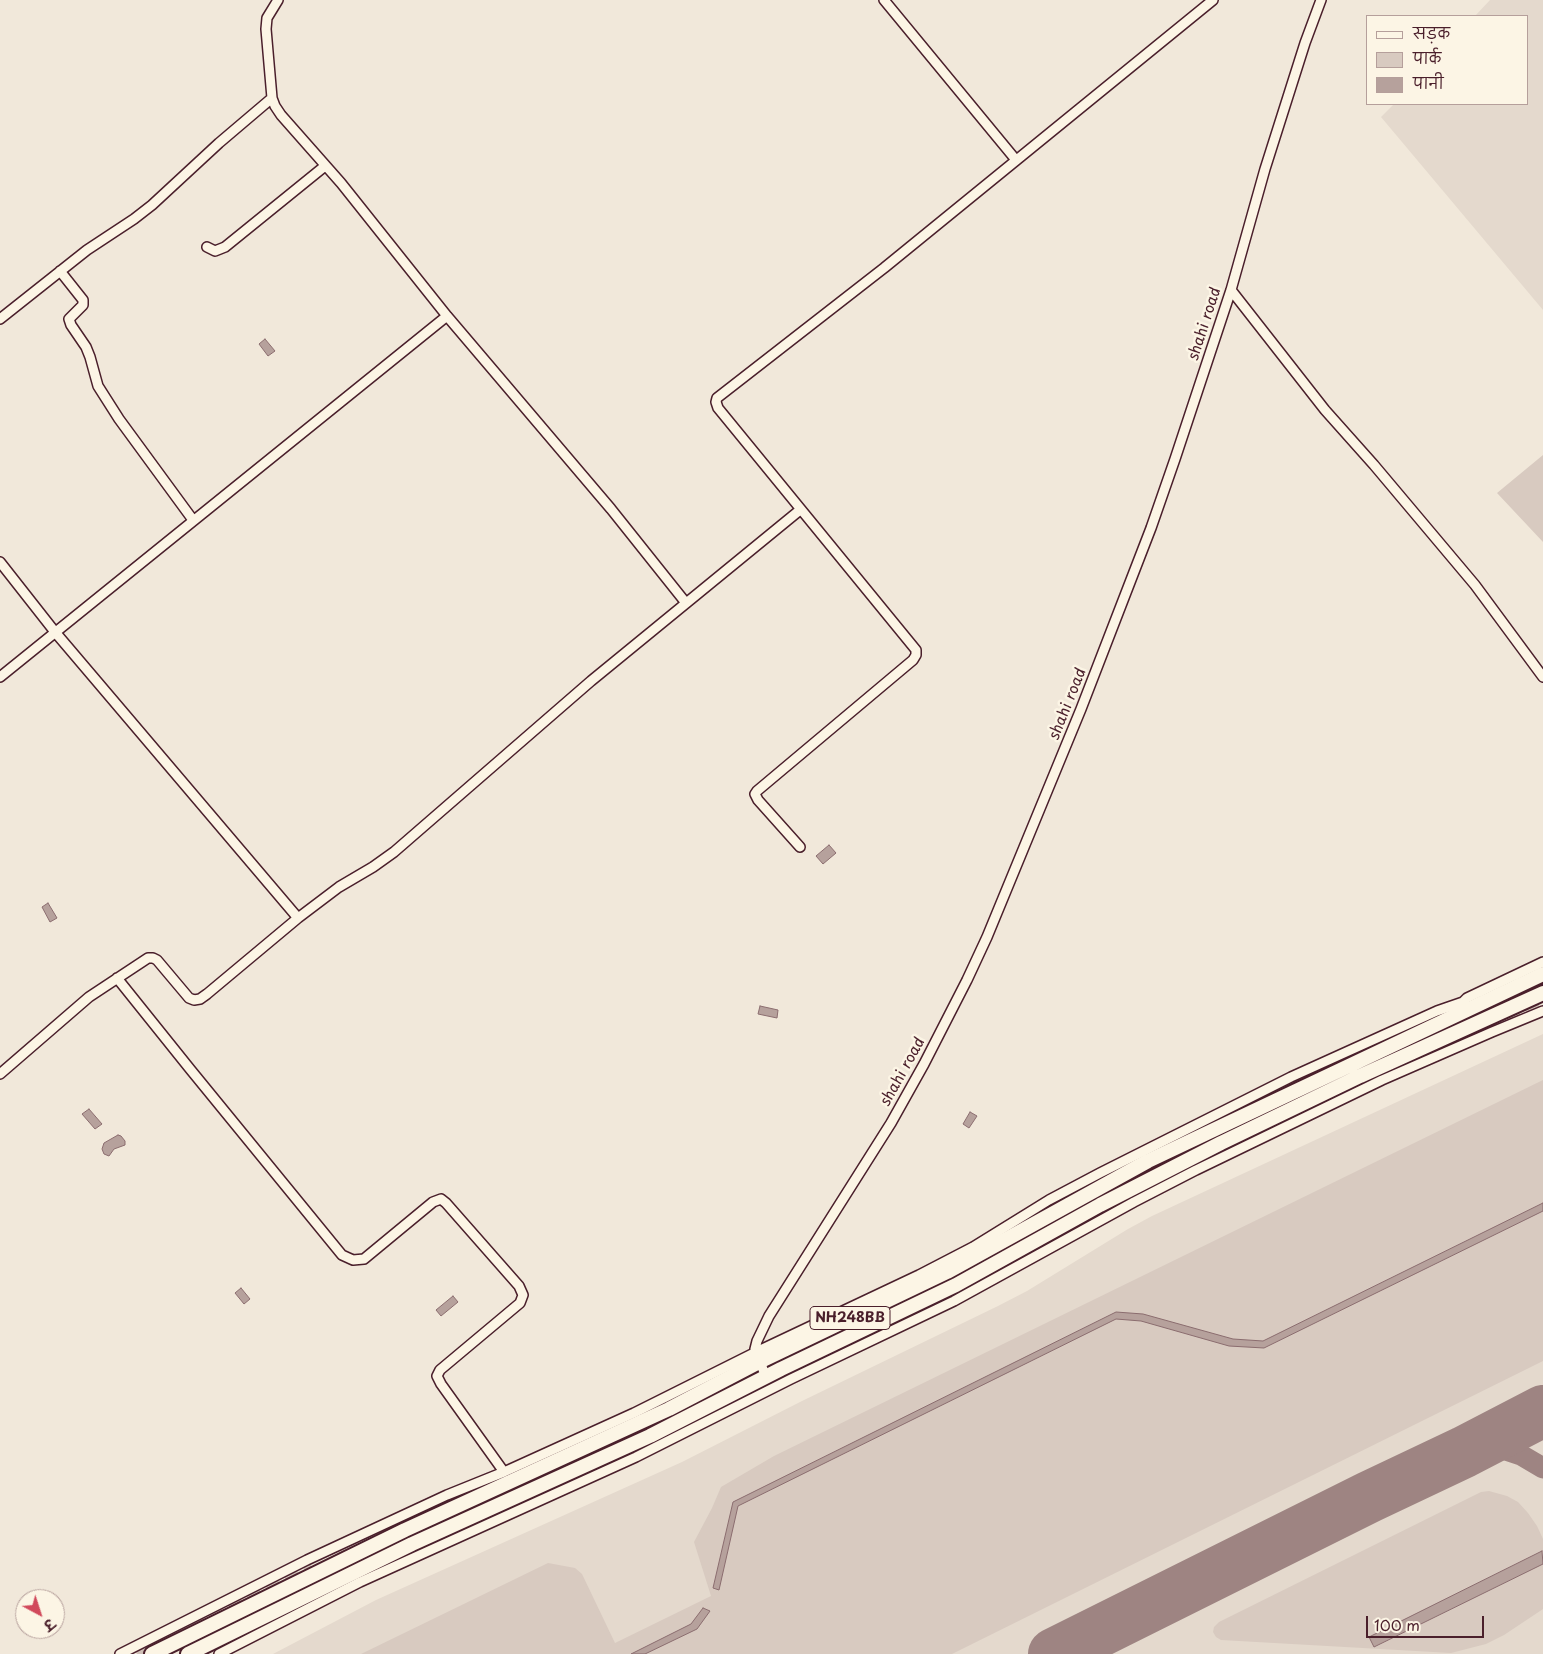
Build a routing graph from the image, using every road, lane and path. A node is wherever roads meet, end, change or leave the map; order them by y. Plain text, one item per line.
1 (278, 0) edge
2 (884, 0) edge
3 (1213, 0) edge
4 (1321, 0) edge
5 (272, 98) junction
6 (1016, 160) junction
7 (325, 166) junction
8 (207, 247) dead end
9 (60, 271) junction
10 (1231, 290) junction
11 (447, 316) junction
12 (0, 319) edge
13 (800, 510) junction
14 (193, 520) junction
15 (0, 562) edge
16 (686, 604) junction
17 (55, 632) junction
18 (0, 677) edge
19 (1543, 677) edge
20 (800, 847) dead end
21 (298, 918) junction
22 (1543, 962) edge
23 (1543, 974) edge
24 (118, 978) junction
25 (1543, 993) edge
26 (1465, 1007) junction
27 (1543, 1011) edge
28 (0, 1074) edge
29 (758, 1357) junction
30 (766, 1377) junction
31 (504, 1472) junction
32 (120, 1654) edge
33 (152, 1654) tunnel mouth
34 (188, 1654) edge
35 (219, 1654) edge

1 - 5 street
2 - 6 street
3 - 6 street
4 - 10 street, shahi road
5 - 7 street
5 - 9 street
6 - 13 street
7 - 8 street
7 - 11 street
9 - 12 street
9 - 14 street
10 - 19 street
10 - 29 street, shahi road
11 - 14 street
11 - 16 street
13 - 16 street
13 - 20 street
14 - 17 street
15 - 17 street
16 - 21 street
17 - 18 street
17 - 21 street
21 - 24 street
22 - 26 street
23 - 26 highway, NH248BB
24 - 28 street
24 - 31 street
25 - 30 highway, NH248BB
26 - 29 highway, NH248BB
27 - 35 street
29 - 30 street
29 - 31 street
29 - 33 highway, NH248BB
30 - 34 highway, NH248BB
31 - 32 street

